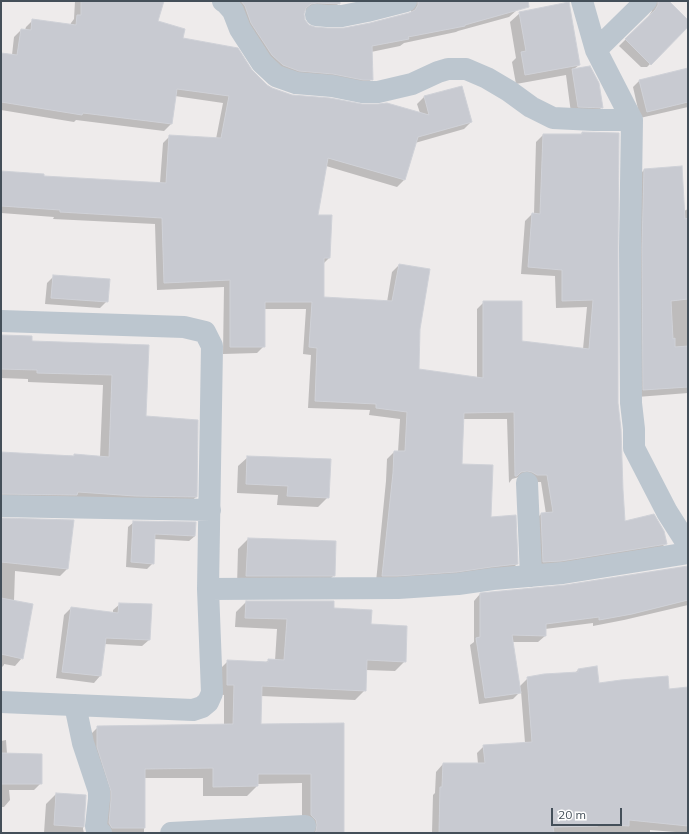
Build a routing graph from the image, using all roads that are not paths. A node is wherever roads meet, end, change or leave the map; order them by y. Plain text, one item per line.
1 (223, 1) edge
2 (406, 1) edge
3 (582, 1) edge
4 (646, 1) edge
5 (316, 15) dead end
6 (596, 50) junction
7 (632, 120) junction
8 (1, 321) edge
9 (527, 483) dead end
10 (1, 506) edge
11 (210, 510) junction
12 (688, 544) edge
13 (688, 553) edge
14 (531, 576) junction
15 (208, 590) junction
16 (1, 702) edge
17 (75, 705) junction
18 (304, 826) dead end
19 (101, 833) edge
20 (171, 833) edge

1 - 7 street
2 - 5 street
3 - 6 street
4 - 6 street
6 - 7 street
7 - 12 street
8 - 11 street
9 - 14 street
10 - 11 street
11 - 15 street
13 - 14 street
14 - 15 street
15 - 17 street
16 - 17 street
17 - 19 street
18 - 20 street

